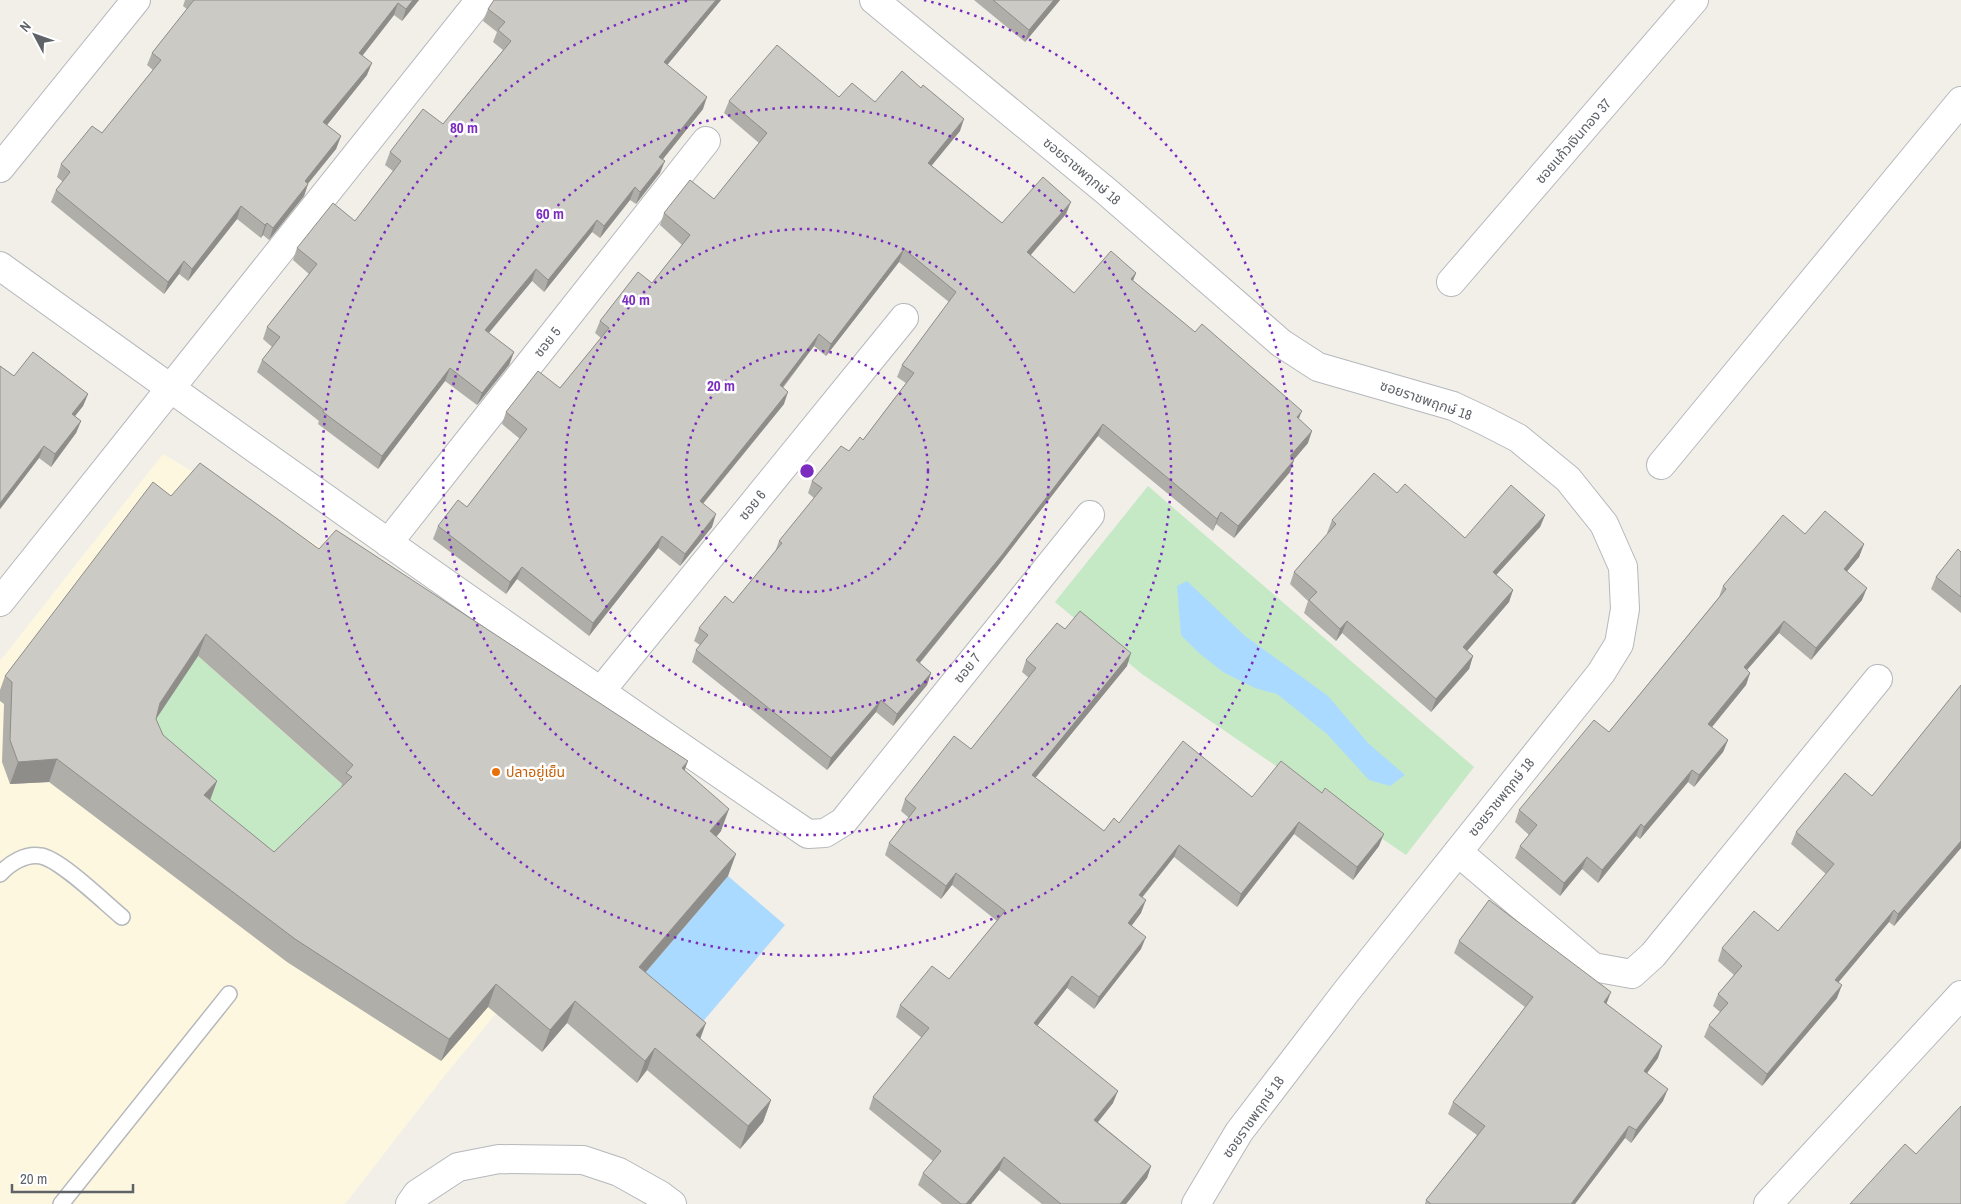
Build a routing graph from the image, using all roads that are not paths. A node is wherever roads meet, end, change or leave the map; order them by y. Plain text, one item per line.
1 (136, 0) edge
2 (480, 0) edge
3 (874, 0) edge
4 (1694, 0) edge
5 (1961, 101) edge
6 (706, 141) dead end
7 (0, 168) edge
8 (0, 266) edge
9 (1451, 282) dead end
10 (904, 318) dead end
11 (169, 388) junction
12 (1661, 465) dead end
13 (1090, 515) dead end
14 (388, 543) junction
15 (0, 602) edge
16 (1878, 678) dead end
17 (600, 692) junction
18 (1458, 852) junction
19 (0, 874) edge
20 (122, 917) dead end
21 (229, 994) dead end
22 (1961, 995) edge
23 (62, 1204) edge
24 (410, 1204) edge
25 (672, 1204) edge
26 (1196, 1204) edge
27 (1768, 1204) edge

1 - 7 street
2 - 11 street
3 - 18 street, ซอยราชพฤกษ์ 18
4 - 9 street, ซอยแก้วเงินทอง 37
5 - 12 street
6 - 14 street, ซอย 5
8 - 11 street
10 - 17 street, ซอย 6
11 - 14 street
11 - 15 street
13 - 17 street, ซอย 7
14 - 17 street
16 - 18 street
18 - 26 street, ซอยราชพฤกษ์ 18
19 - 20 lane
21 - 23 lane
22 - 27 street
24 - 25 street

